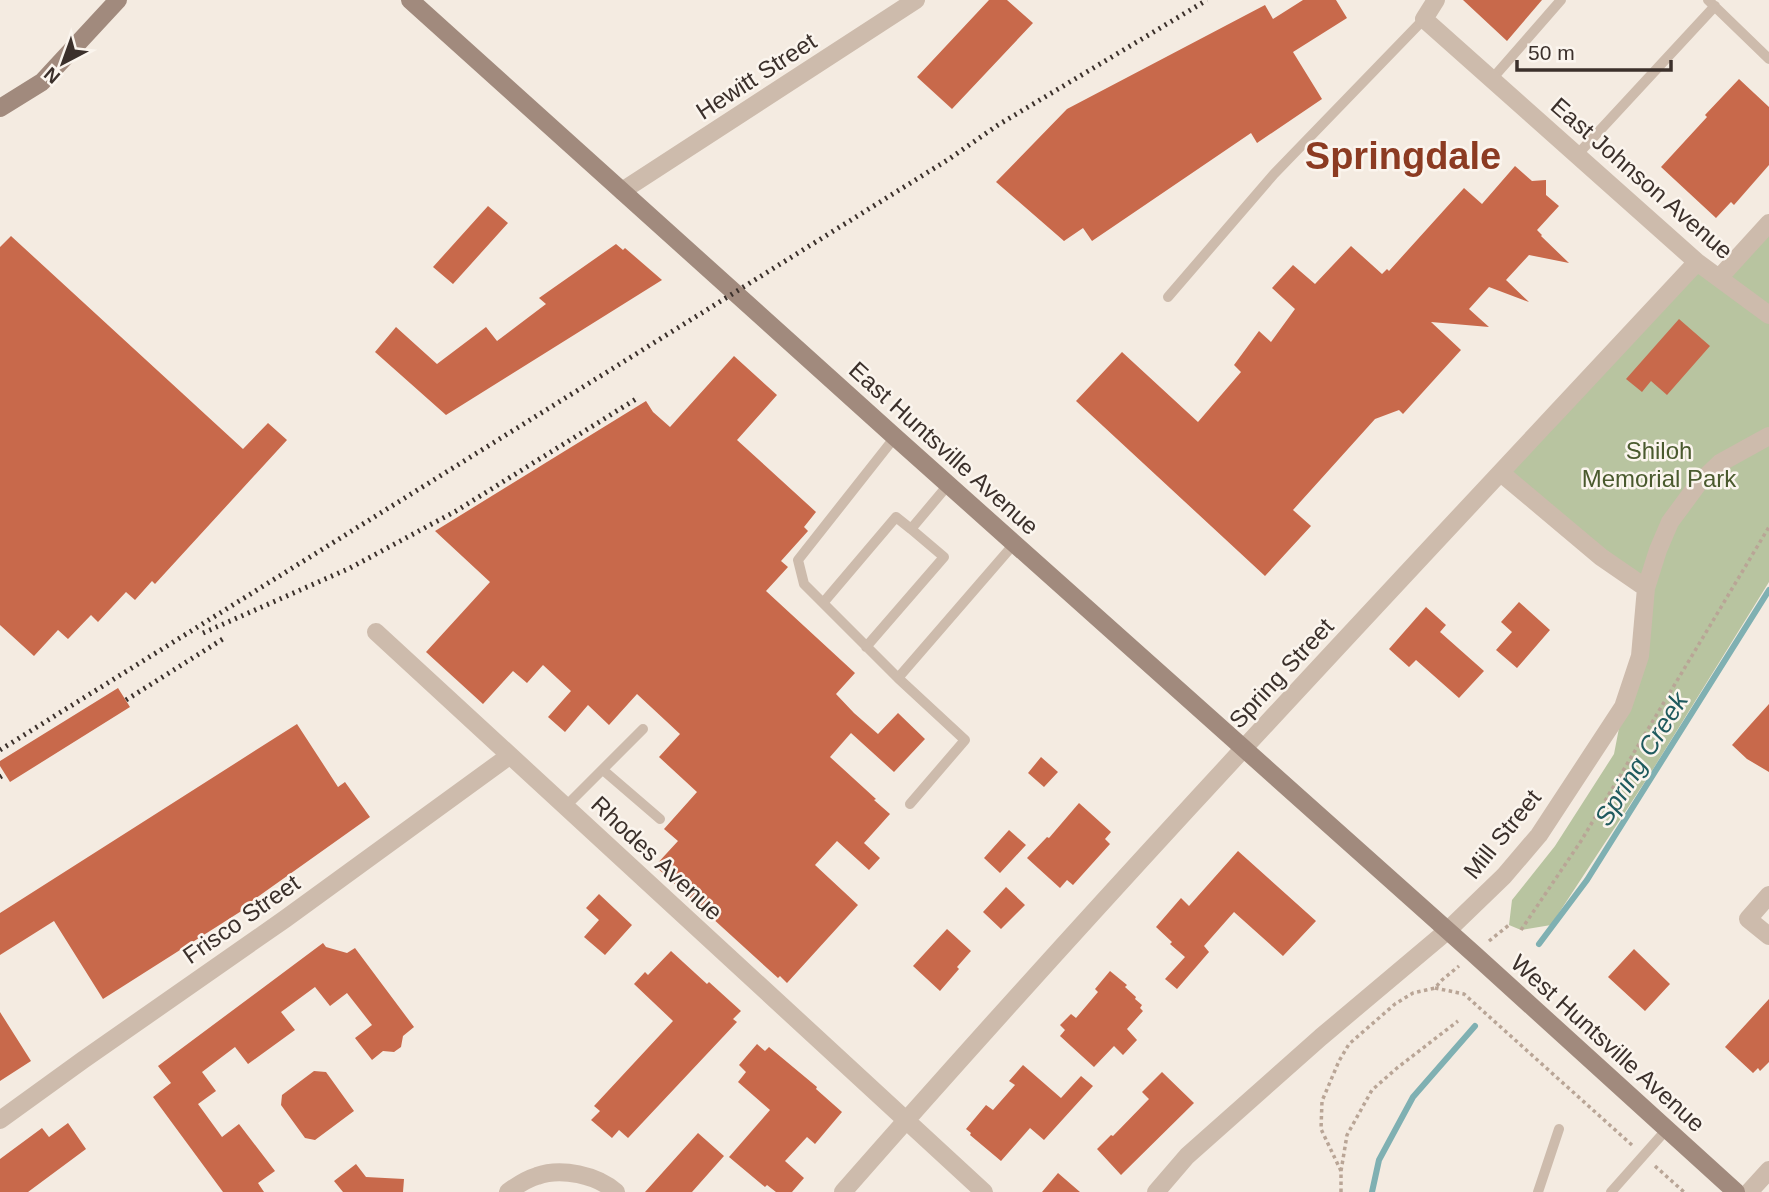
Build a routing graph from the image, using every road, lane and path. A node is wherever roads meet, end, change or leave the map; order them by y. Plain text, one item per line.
1 (118, 0) edge
2 (410, 0) edge
3 (916, 0) edge
4 (1436, 0) edge
5 (1561, 0) edge
6 (1711, 3) edge
7 (1424, 19) junction
8 (1769, 59) edge
9 (1492, 79) junction
10 (0, 108) edge
11 (1577, 155) junction
12 (622, 191) junction
13 (1769, 223) edge
14 (1697, 262) junction
15 (1719, 278) junction
16 (1168, 297) dead end
17 (1769, 315) edge
18 (1769, 436) edge
19 (895, 438) junction
20 (1501, 473) junction
21 (948, 485) junction
22 (1769, 527) edge
23 (911, 529) junction
24 (1014, 544) junction
25 (1646, 588) junction
26 (822, 603) junction
27 (376, 632) dead end
28 (866, 647) junction
29 (898, 678) junction
30 (643, 729) dead end
31 (1243, 749) junction
32 (509, 756) junction
33 (603, 770) junction
34 (910, 804) dead end
35 (565, 807) junction
36 (660, 819) dead end
37 (1769, 895) edge
38 (1509, 925) dead end
39 (1521, 929) dead end
40 (1447, 931) junction
41 (1769, 936) edge
42 (1474, 954) junction
43 (1436, 988) junction
44 (1458, 1021) dead end
45 (0, 1120) edge
46 (905, 1121) junction
47 (1559, 1129) dead end
48 (1667, 1129) junction
49 (1643, 1155) junction
50 (1769, 1170) edge
51 (1341, 1171) junction
52 (508, 1192) edge
53 (615, 1192) edge
54 (843, 1192) edge
55 (984, 1192) edge
56 (1156, 1192) edge
57 (1340, 1192) edge
58 (1538, 1192) edge
59 (1611, 1192) edge
60 (1684, 1192) edge
61 (1736, 1192) edge
62 (1749, 1192) edge

1 - 10 main road
2 - 12 main road, East Huntsville Avenue
3 - 12 street, Hewitt Street
4 - 7 street
5 - 9 lane
6 - 8 lane
6 - 11 lane
7 - 9 street, East Johnson Avenue
7 - 16 lane
9 - 11 street, East Johnson Avenue
11 - 14 street, East Johnson Avenue
12 - 19 main road, East Huntsville Avenue
13 - 15 street
14 - 15 street, East Johnson Avenue
14 - 20 street, Spring Street
15 - 17 street, East Johnson Avenue
18 - 25 street, Mill Street
19 - 21 main road, East Huntsville Avenue
19 - 26 lane
20 - 25 street
20 - 31 street, Spring Street
21 - 23 lane
21 - 24 main road, East Huntsville Avenue
22 - 39 path
23 - 26 lane
23 - 28 lane
24 - 29 lane
24 - 31 main road, East Huntsville Avenue
25 - 40 street, Mill Street
26 - 28 lane
27 - 32 street, Rhodes Avenue
28 - 29 lane
29 - 34 lane
30 - 33 lane
31 - 40 main road, East Huntsville Avenue
31 - 46 street, Spring Street
32 - 35 street, Rhodes Avenue
32 - 45 street, Frisco Street
33 - 35 lane
33 - 36 lane
35 - 46 street, Rhodes Avenue
37 - 41 street
38 - 42 path
40 - 42 main road, West Huntsville Avenue
40 - 56 street, Mill Street
42 - 43 path
42 - 48 main road, West Huntsville Avenue
43 - 49 path
43 - 51 path
44 - 51 path
46 - 54 street
46 - 55 street, Rhodes Avenue
47 - 58 lane
48 - 49 lane
48 - 61 main road, West Huntsville Avenue
49 - 59 lane
49 - 60 path
50 - 62 street
51 - 57 path
52 - 53 street

